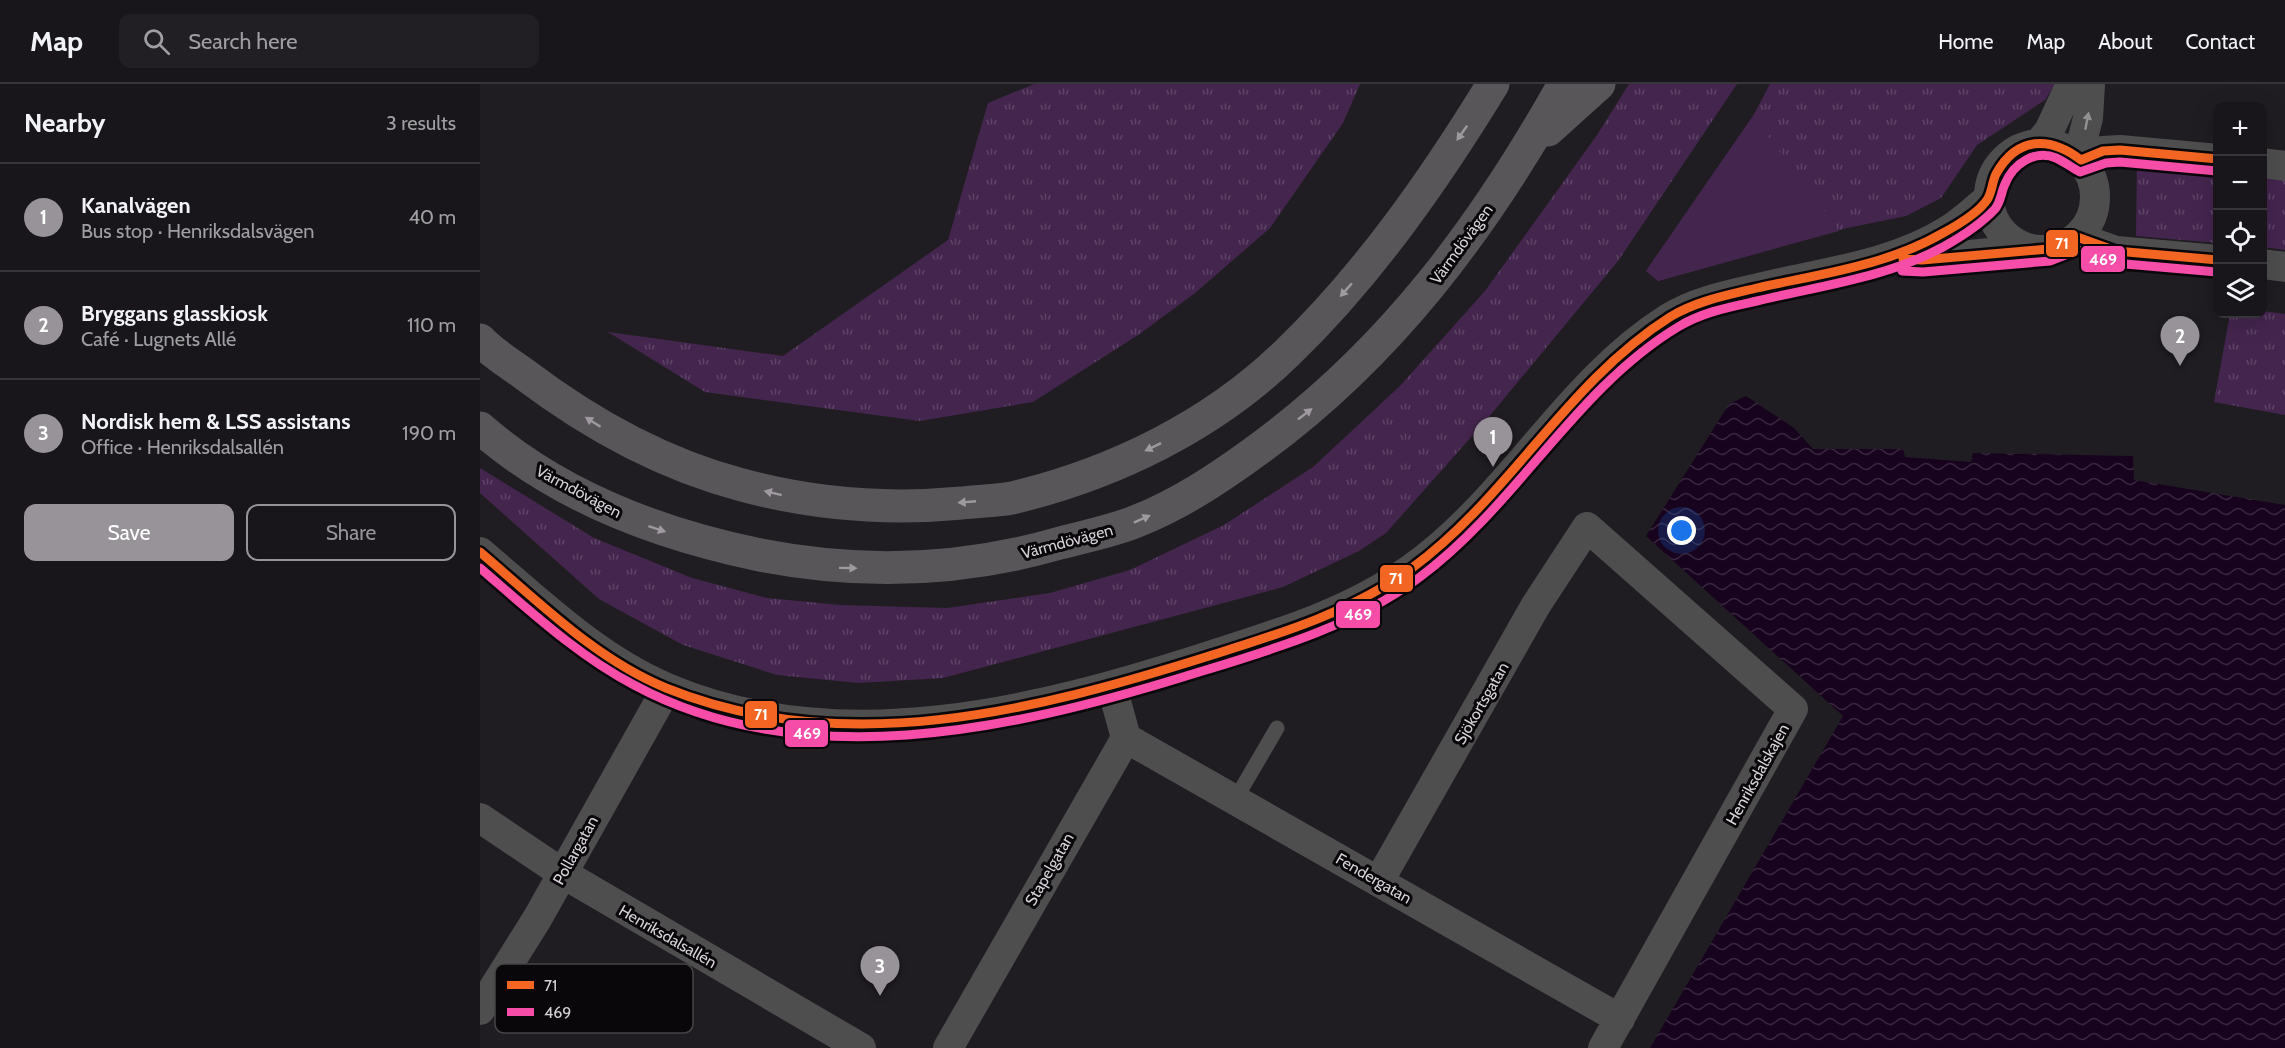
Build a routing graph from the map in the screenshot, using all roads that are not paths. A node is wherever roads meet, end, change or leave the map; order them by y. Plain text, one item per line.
1 (1493, 84) edge
2 (1564, 84) edge
3 (1599, 84) edge
4 (2071, 84) edge
5 (2090, 84) edge
6 (2039, 143) junction
7 (1529, 147) junction
8 (2079, 159) junction
9 (2213, 159) edge
10 (2267, 164) edge
11 (2285, 166) edge
12 (1988, 199) junction
13 (2077, 237) junction
14 (2028, 249) junction
15 (1887, 258) junction
16 (2213, 260) edge
17 (2267, 265) edge
18 (2285, 267) edge
19 (480, 340) edge
20 (480, 428) edge
21 (1587, 527) joint
22 (480, 552) edge
23 (1112, 687) junction
24 (667, 688) junction
25 (1277, 729) dead end
26 (1126, 738) junction
27 (1235, 800) junction
28 (480, 818) edge
29 (562, 873) junction
30 (1379, 881) junction
31 (508, 964) edge
32 (495, 985) edge
33 (480, 1010) edge
34 (1620, 1019) junction
35 (861, 1048) edge
36 (948, 1048) edge
37 (1604, 1048) edge

1 -> 19 main road
2 - 7 main road
3 - 7 main road
4 - 6 street
8 -> 5 street
6 - 8 street
6 - 12 street
20 -> 7 main road, Värmdövägen
8 - 9 street
8 - 13 street
10 - 11 street
12 - 14 street
12 - 15 street
13 - 14 street
13 - 16 street
14 - 15 street
15 - 23 street
17 - 18 street
21 - 30 street, Sjökortsgatan
21 - 34 street, Henriksdalskajen
22 - 24 street
23 - 24 street
23 - 26 street
24 - 29 street, Pollargatan
25 - 27 lane
26 - 27 street, Fendergatan
26 - 36 street, Stapelgatan
27 - 30 street, Fendergatan
28 - 29 street, Henriksdalsallén
29 - 31 street, Pollargatan
29 - 35 street, Henriksdalsallén
30 - 34 street, Fendergatan
32 - 33 street, Pollargatan
34 - 37 street, Henriksdalskajen

